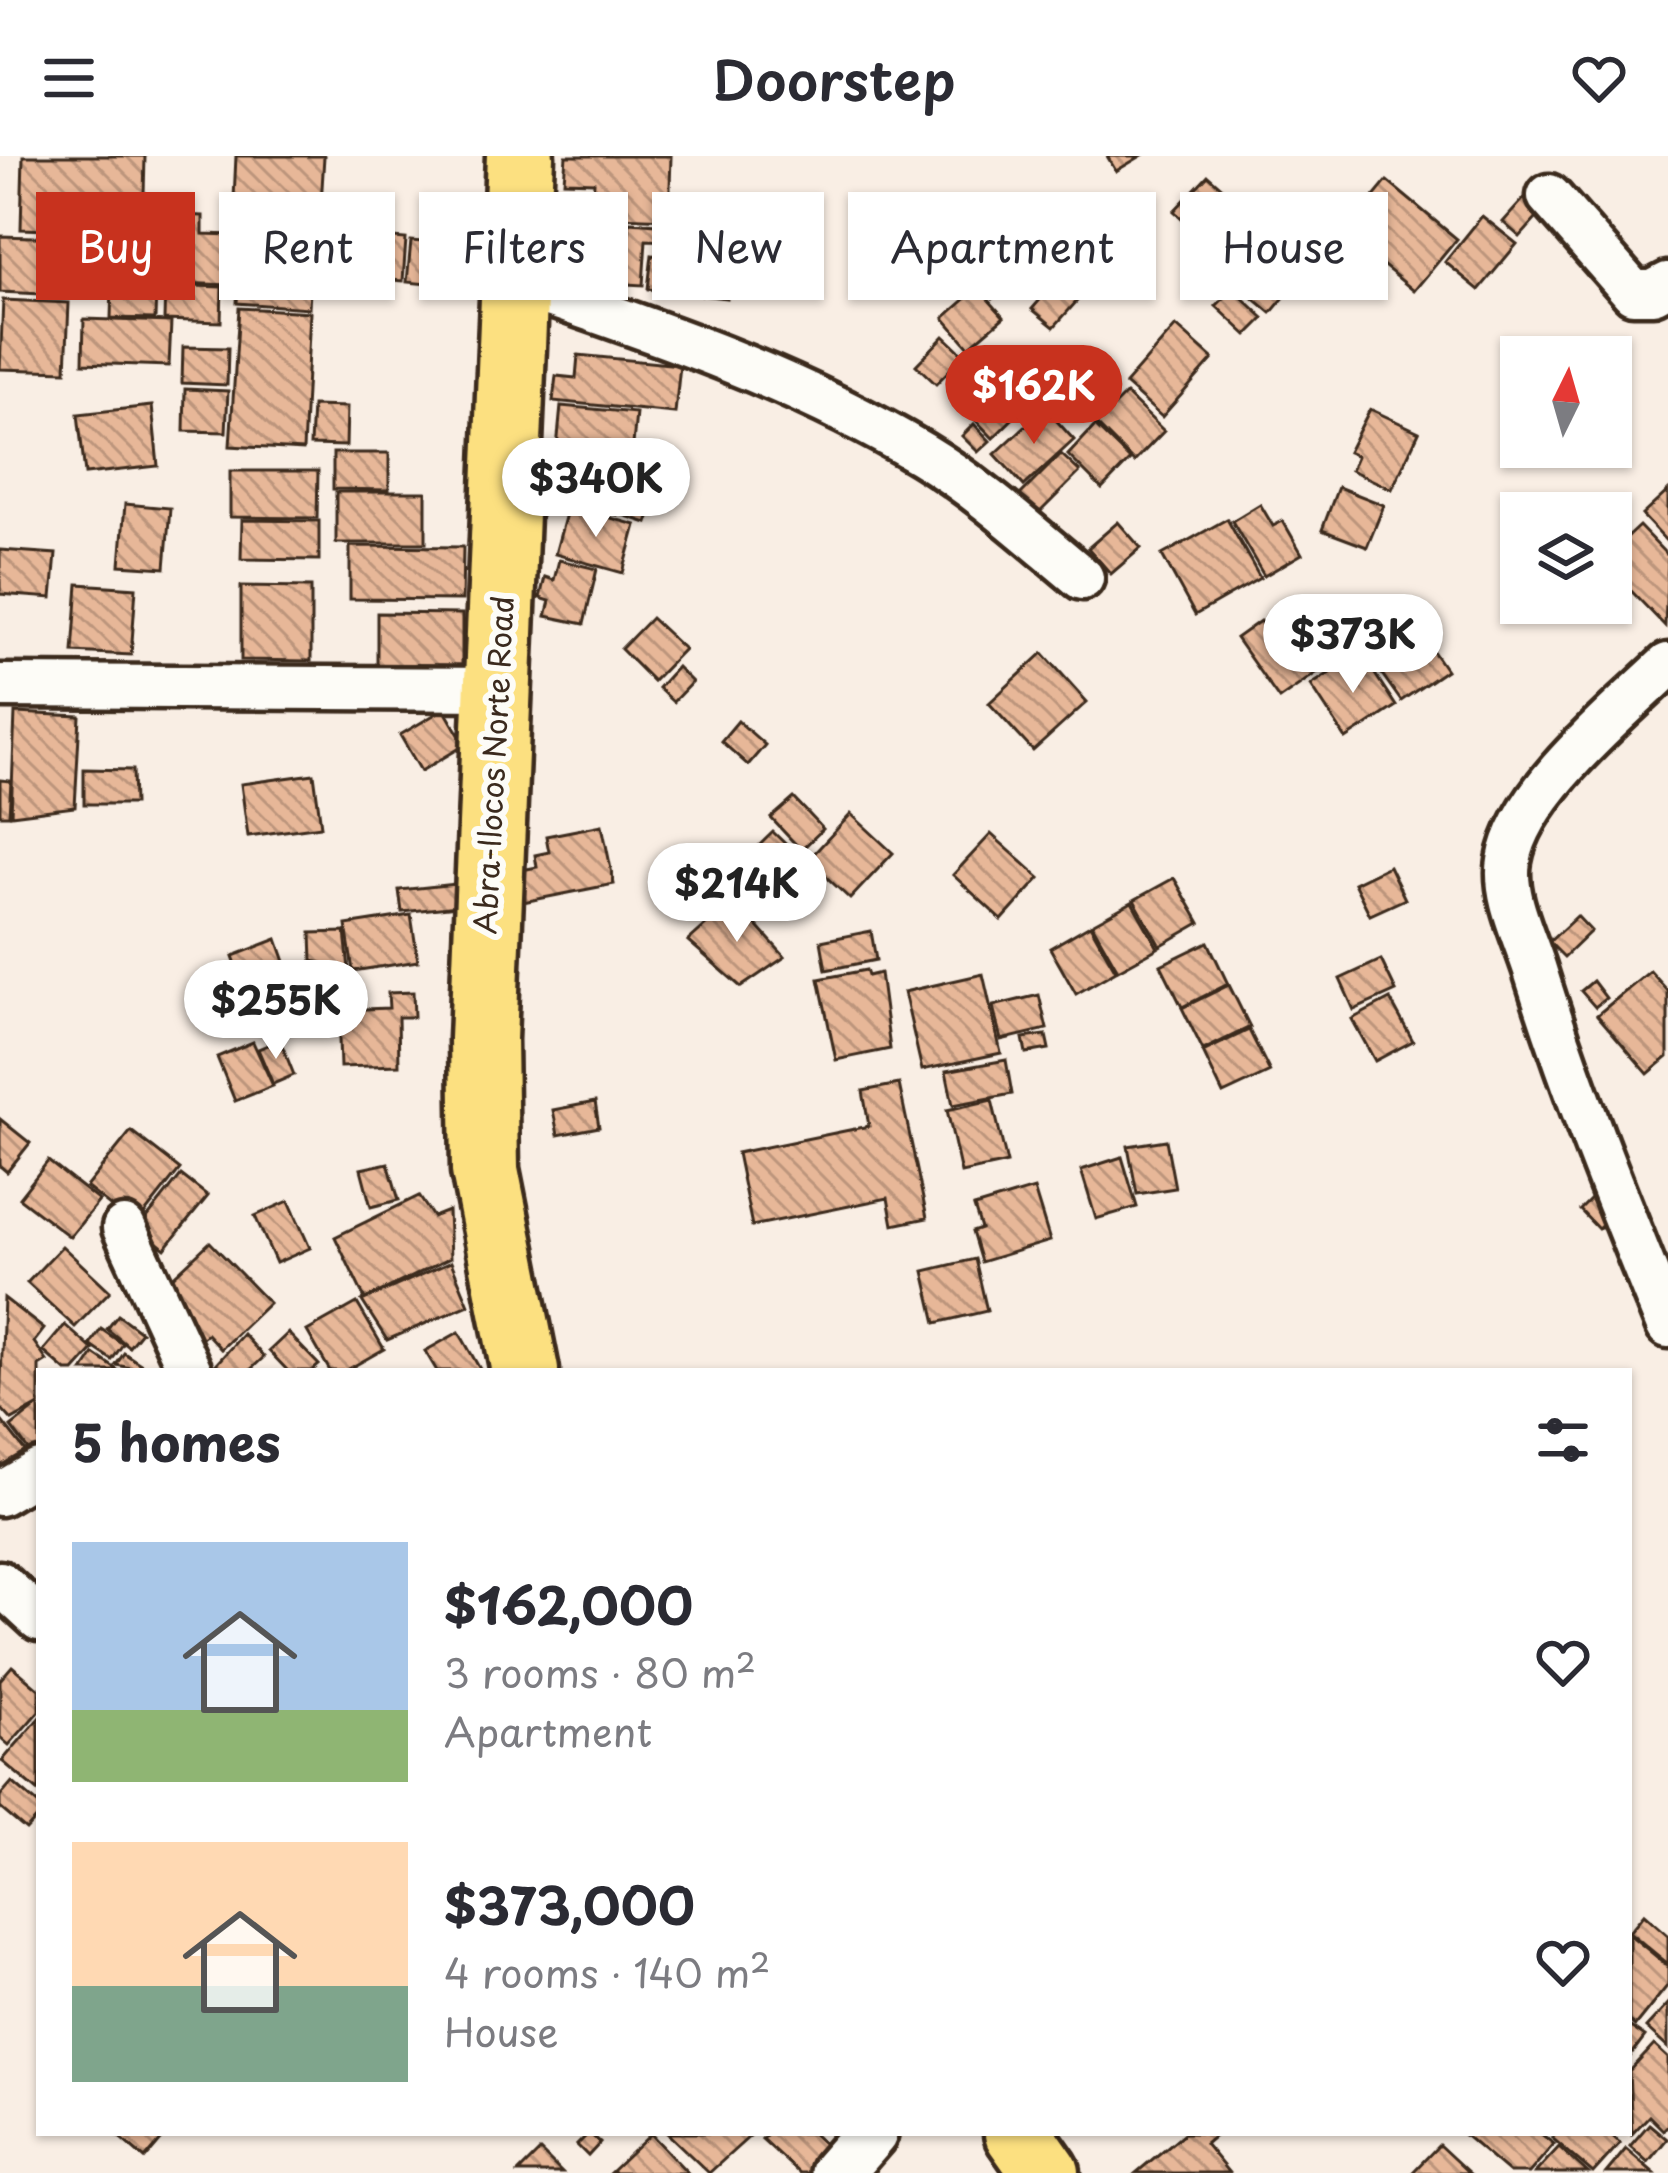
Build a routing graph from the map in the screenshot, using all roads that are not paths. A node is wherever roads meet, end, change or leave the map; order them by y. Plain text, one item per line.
1 (520, 156) edge
2 (518, 192) edge
3 (1549, 196) dead end
4 (1668, 284) edge
5 (513, 300) edge
6 (560, 300) edge
7 (1082, 578) dead end
8 (1668, 665) edge
9 (0, 686) edge
10 (499, 689) junction
11 (124, 1228) dead end
12 (1668, 1327) edge
13 (189, 1368) edge
14 (524, 1368) edge
15 (36, 1474) edge
16 (0, 1494) edge
17 (0, 1583) edge
18 (36, 1616) edge
19 (869, 2136) edge
20 (1020, 2136) edge
21 (836, 2173) edge
22 (1046, 2173) edge

1 - 2 main road, Abra-Ilocos Norte Road
3 - 4 street
5 - 10 main road, Abra-Ilocos Norte Road
6 - 7 street
8 - 12 street
9 - 10 street
10 - 14 main road, Abra-Ilocos Norte Road
11 - 13 street
15 - 16 street
17 - 18 street
19 - 21 street
20 - 22 main road

